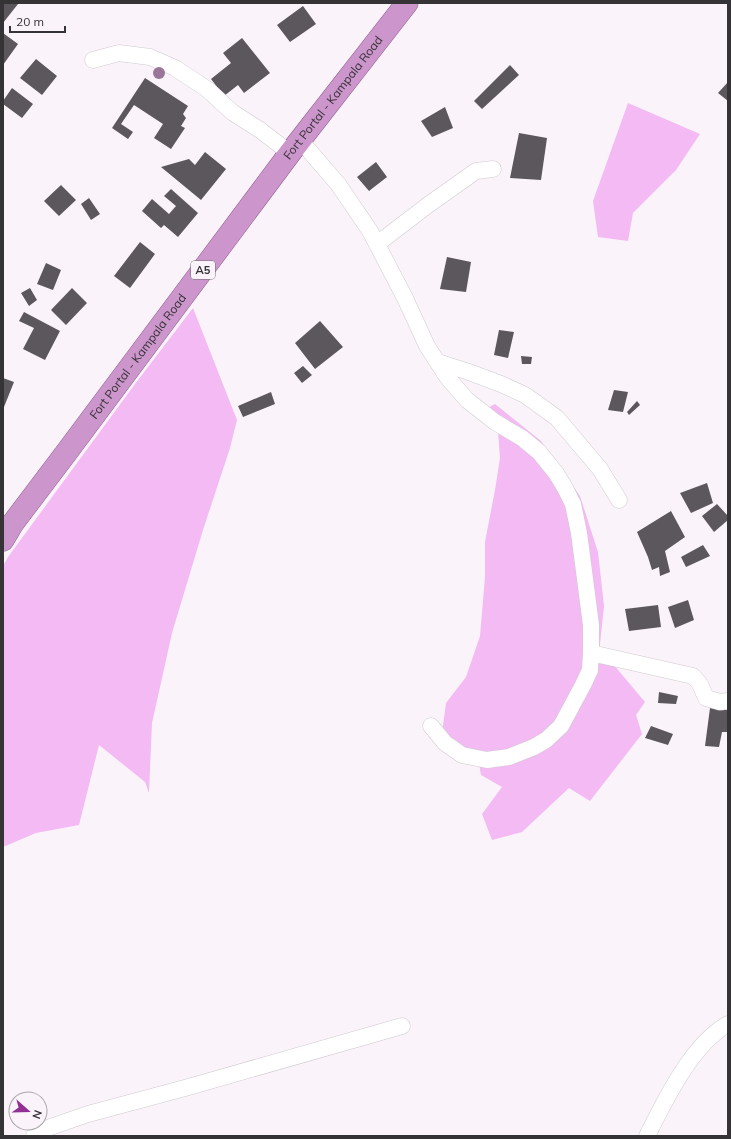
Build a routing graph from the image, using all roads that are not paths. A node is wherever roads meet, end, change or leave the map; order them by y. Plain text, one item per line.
1 (407, 3) edge
2 (93, 60) dead end
3 (295, 147) junction
4 (493, 169) dead end
5 (377, 244) junction
6 (438, 362) junction
7 (619, 500) dead end
8 (6, 527) edge
9 (591, 653) junction
10 (728, 700) edge
11 (431, 726) dead end
12 (728, 1024) edge
13 (402, 1026) dead end
14 (34, 1136) edge
15 (647, 1136) edge

1 - 3 highway, Fort Portal - Kampala Road / A5
2 - 3 street
3 - 5 street
3 - 8 highway, Fort Portal - Kampala Road / A5
4 - 5 street
5 - 6 street
6 - 7 street
6 - 9 street
9 - 10 street
9 - 11 street
12 - 15 street
13 - 14 street

